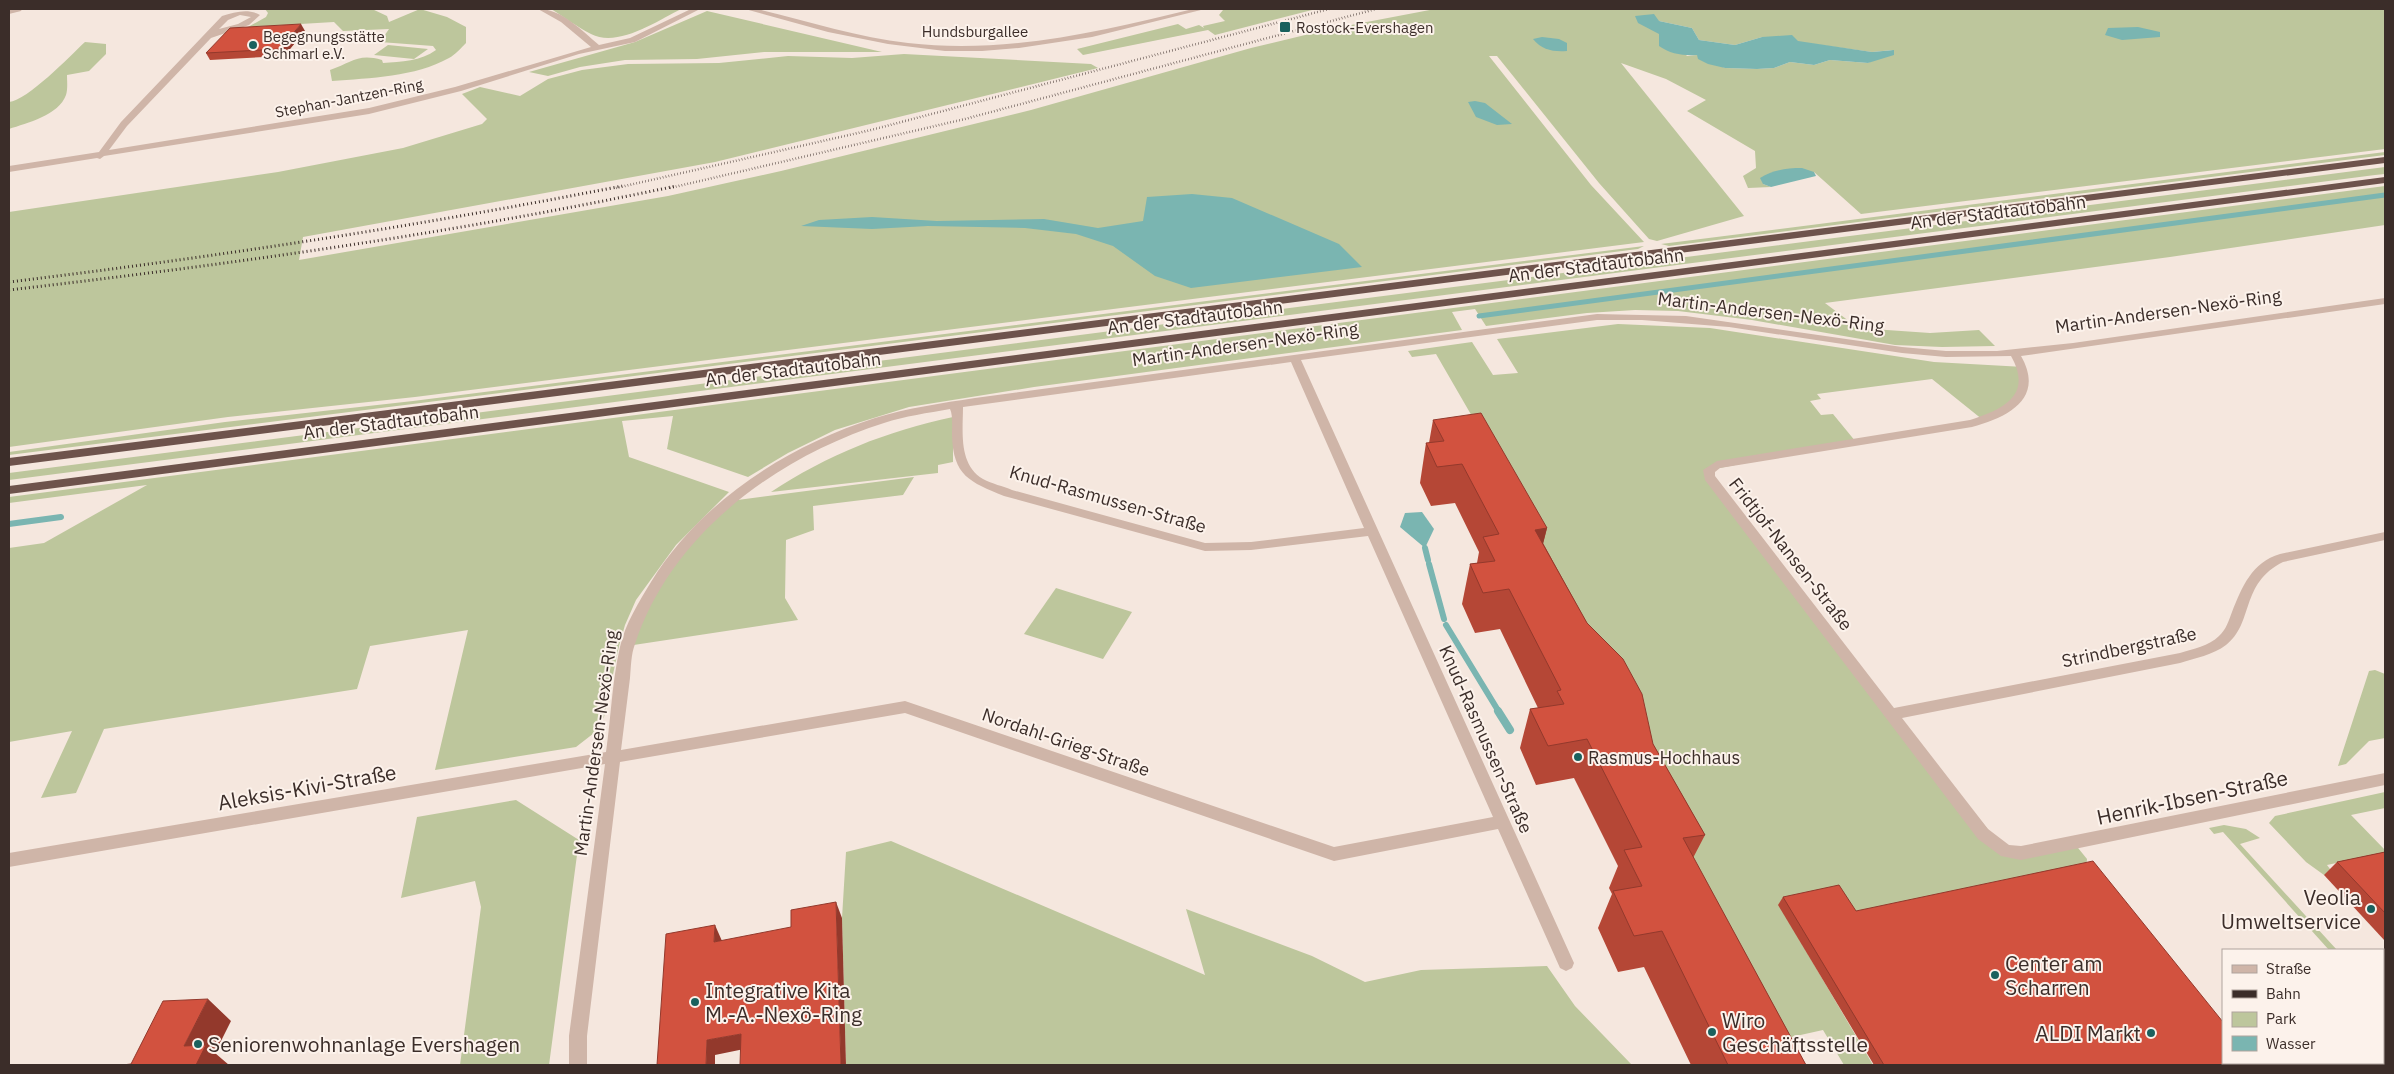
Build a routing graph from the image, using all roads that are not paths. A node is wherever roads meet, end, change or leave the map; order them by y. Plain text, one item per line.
1 (542, 9) edge
2 (696, 9) edge
3 (749, 9) edge
4 (1201, 9) edge
5 (208, 36) junction
6 (598, 48) junction
7 (100, 156) junction
8 (2385, 160) edge
9 (9, 169) edge
10 (2385, 180) edge
11 (2385, 301) edge
12 (2014, 353) junction
13 (1294, 357) junction
14 (957, 404) junction
15 (9, 462) edge
16 (9, 490) edge
17 (1372, 531) junction
18 (2385, 536) edge
19 (1892, 714) junction
20 (612, 758) junction
21 (2385, 779) edge
22 (1502, 822) junction
23 (2006, 851) joint
24 (9, 860) edge
25 (1566, 963) dead end
26 (578, 1065) edge

1 - 6 street
2 - 6 street, Stephan-Jantzen-Ring
3 - 4 street, Hundsburgallee
5 - 5 street
5 - 7 street
6 - 7 street, Stephan-Jantzen-Ring
7 - 9 street, Stephan-Jantzen-Ring
8 - 15 highway, An der Stadtautobahn
10 - 16 highway, An der Stadtautobahn
11 - 12 street, Martin-Andersen-Nexö-Ring
12 - 13 street, Martin-Andersen-Nexö-Ring
12 - 19 street, Fridtjof-Nansen-Straße
13 - 14 street, Martin-Andersen-Nexö-Ring
13 - 17 street, Knud-Rasmussen-Straße
14 - 17 street, Knud-Rasmussen-Straße
14 - 20 street, Martin-Andersen-Nexö-Ring
17 - 22 street, Knud-Rasmussen-Straße
18 - 19 street, Strindbergstraße
19 - 23 street, Fridtjof-Nansen-Straße
20 - 22 street, Nordahl-Grieg-Straße
20 - 24 street, Aleksis-Kivi-Straße
20 - 26 street, Martin-Andersen-Nexö-Ring
21 - 23 street, Henrik-Ibsen-Straße
22 - 25 street, Knud-Rasmussen-Straße

